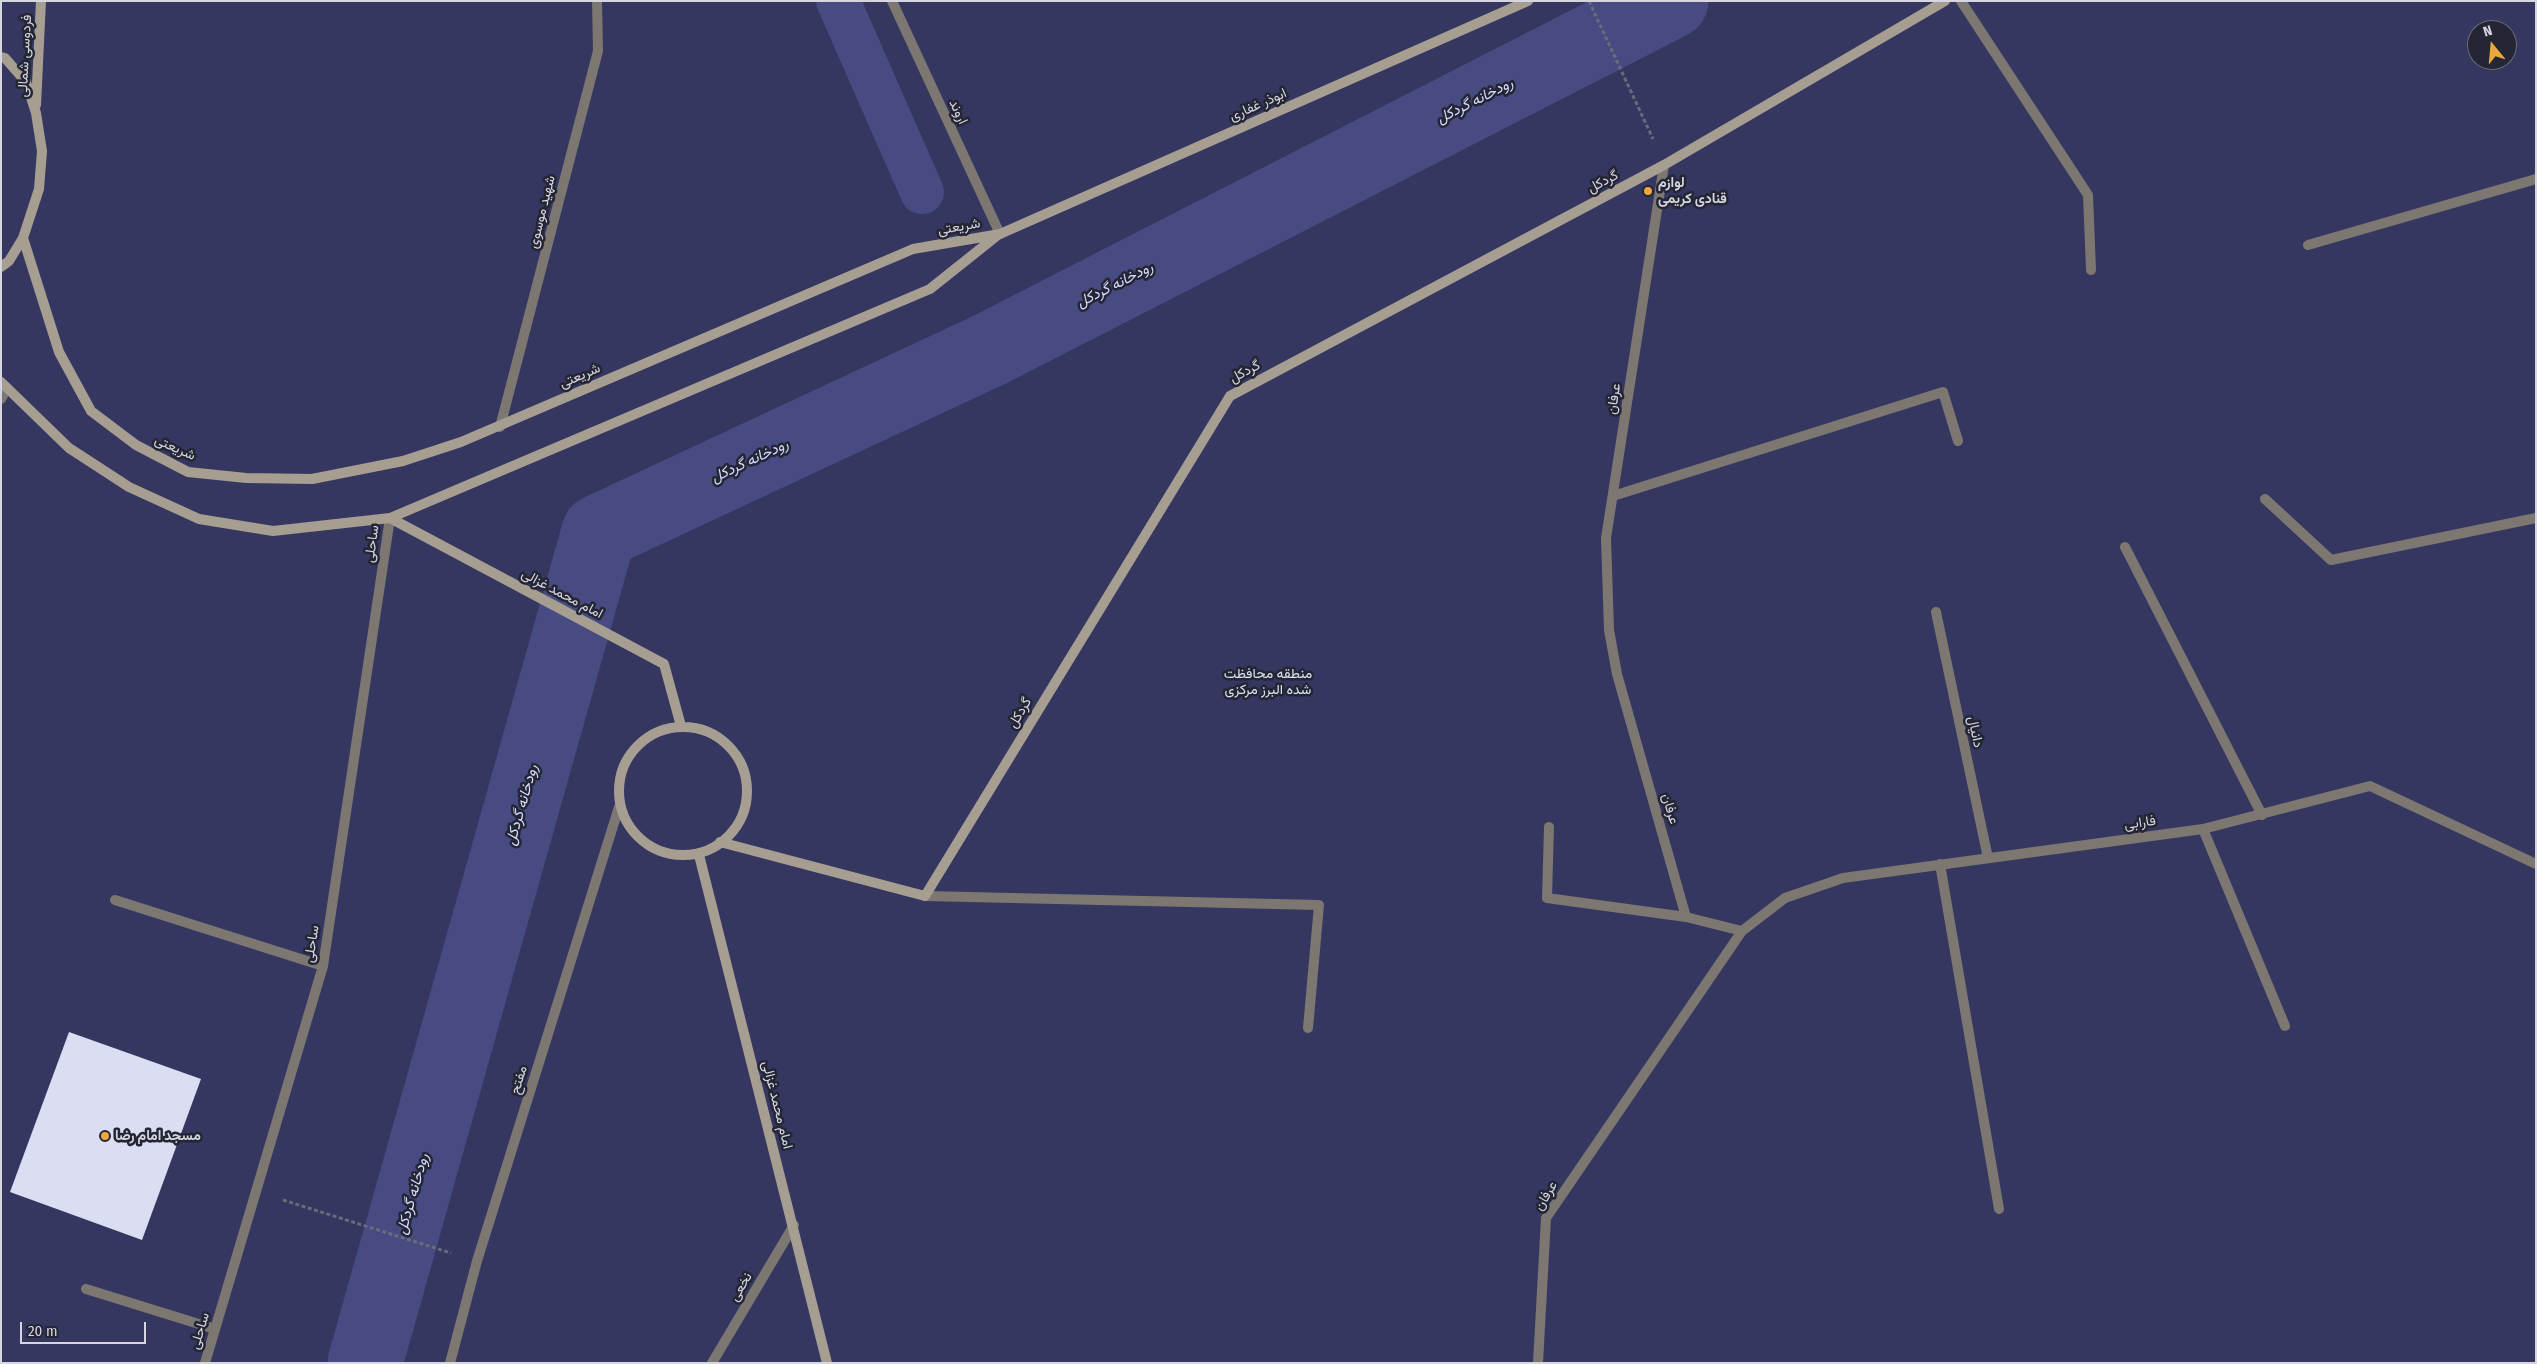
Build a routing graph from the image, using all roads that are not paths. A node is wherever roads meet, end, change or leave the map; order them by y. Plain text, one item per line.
1 (41, 1) edge
2 (598, 1) edge
3 (892, 1) edge
4 (1528, 1) edge
5 (1945, 1) edge
6 (1961, 1) edge
7 (1, 57) edge
8 (36, 113) junction
9 (1664, 165) junction
10 (2536, 179) edge
11 (1000, 234) junction
12 (23, 238) junction
13 (2308, 245) dead end
14 (1, 267) edge
15 (2091, 270) dead end
16 (4, 385) edge
17 (1, 399) edge
18 (500, 427) junction
19 (1958, 441) dead end
20 (1613, 496) junction
21 (2265, 499) dead end
22 (390, 518) junction
23 (2536, 518) edge
24 (2125, 546) dead end
25 (1936, 612) dead end
26 (681, 726) junction
27 (619, 807) junction
28 (2262, 815) junction
29 (1549, 827) dead end
30 (2203, 828) junction
31 (720, 842) junction
32 (699, 854) junction
33 (1988, 858) junction
34 (1940, 864) junction
35 (2536, 864) edge
36 (925, 896) junction
37 (115, 900) dead end
38 (1686, 917) junction
39 (1742, 931) junction
40 (323, 966) junction
41 (2285, 1026) dead end
42 (1308, 1028) dead end
43 (2000, 1209) dead end
44 (794, 1225) junction
45 (86, 1289) dead end
46 (215, 1329) junction
47 (205, 1363) edge
48 (450, 1363) edge
49 (712, 1363) edge
50 (828, 1363) edge
51 (1538, 1363) edge

1 - 8 street, فردوسی شمالی
2 - 18 street, شهید موسوی
3 - 11 street, اروند
4 - 11 street, ابوذر غفاری
5 - 9 street, گردکل
6 - 15 street
7 - 8 street
8 - 12 street
9 - 20 street, عرفان
9 - 36 street, گردکل
10 - 13 street
11 - 18 street, شریعتی
11 - 22 street, شریعتی
12 - 14 street
12 - 18 street, شریعتی
16 - 17 street
16 - 22 street, شریعتی
19 - 20 street
20 - 38 street, عرفان
21 - 23 street
22 - 26 street, امام محمد غزالی
22 - 40 street, ساحلی
24 - 28 street
25 - 33 street, دانیال
26 - 27 street
26 - 31 street
27 - 32 street
27 - 48 street, مفتح
28 - 30 street, فارابی
28 - 35 street, فارابی
29 - 38 street
30 - 33 street, فارابی
30 - 41 street
31 - 32 street
31 - 36 street
32 - 44 street, امام محمد غزالی
33 - 34 street, فارابی
34 - 39 street, فارابی
34 - 43 street
36 - 42 street
37 - 40 street
38 - 39 street
39 - 51 street, عرفان
40 - 46 street, ساحلی
44 - 49 street, نخعی
44 - 50 street, امام محمد غزالی
45 - 46 street
46 - 47 street, ساحلی

